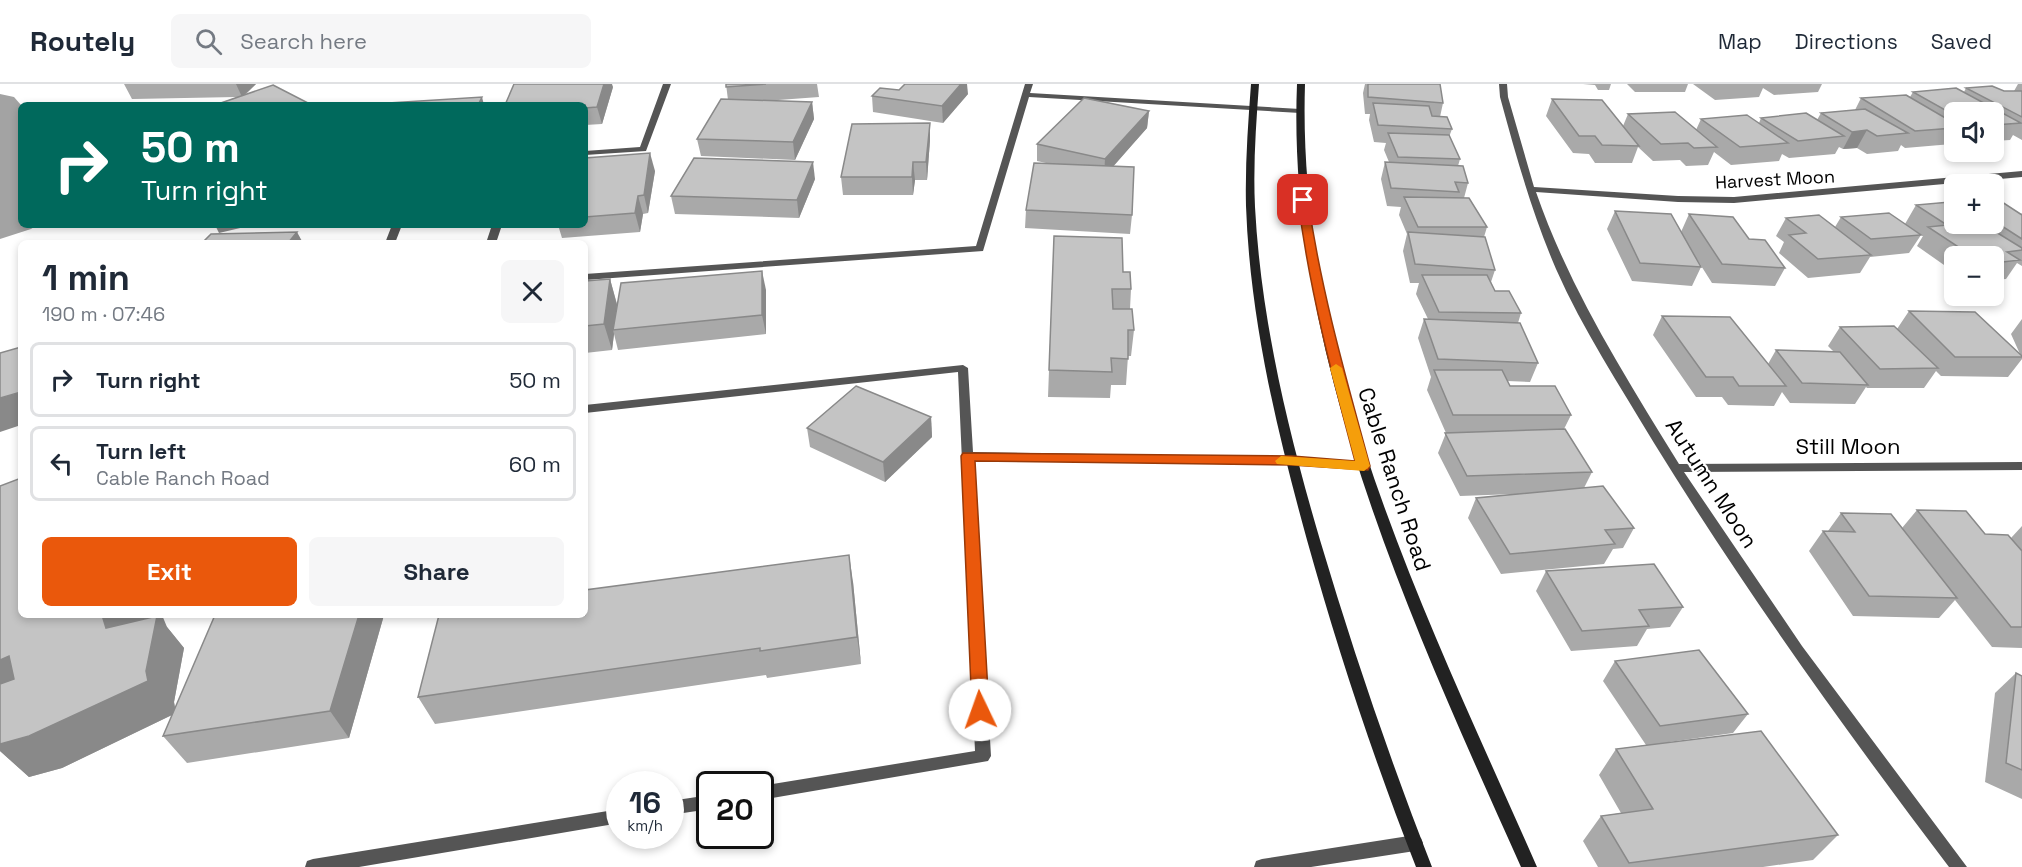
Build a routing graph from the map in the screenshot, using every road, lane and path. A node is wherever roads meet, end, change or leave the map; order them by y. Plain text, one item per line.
1 (668, 84) edge
2 (1029, 84) edge
3 (1255, 84) edge
4 (1301, 84) edge
5 (1503, 84) edge
6 (1025, 95) junction
7 (1252, 107) junction
8 (1300, 111) junction
9 (588, 153) edge
10 (2022, 174) edge
11 (1530, 189) junction
12 (588, 278) edge
13 (588, 409) edge
14 (968, 456) junction
15 (1292, 461) junction
16 (1364, 466) junction
17 (2022, 466) edge
18 (1675, 468) junction
19 (774, 791) edge
20 (606, 818) edge
21 (1415, 843) junction
22 (313, 867) edge
23 (1262, 867) edge
24 (1424, 867) edge
25 (1529, 867) edge
26 (1959, 867) edge

1 - 9 street
2 - 6 street
3 - 7 street
4 - 8 street, Cable Ranch Road
5 - 11 street, Autumn Moon
6 - 7 street
6 - 12 street
7 - 8 street
7 - 15 street
8 - 16 street, Cable Ranch Road
10 - 11 street, Harvest Moon
11 - 18 street, Autumn Moon
13 - 14 street
14 - 15 street
14 - 19 street
15 - 16 street
15 - 21 street
16 - 25 street, Cable Ranch Road
17 - 18 street, Still Moon
18 - 26 street, Autumn Moon
20 - 22 street
21 - 23 street
21 - 24 street

